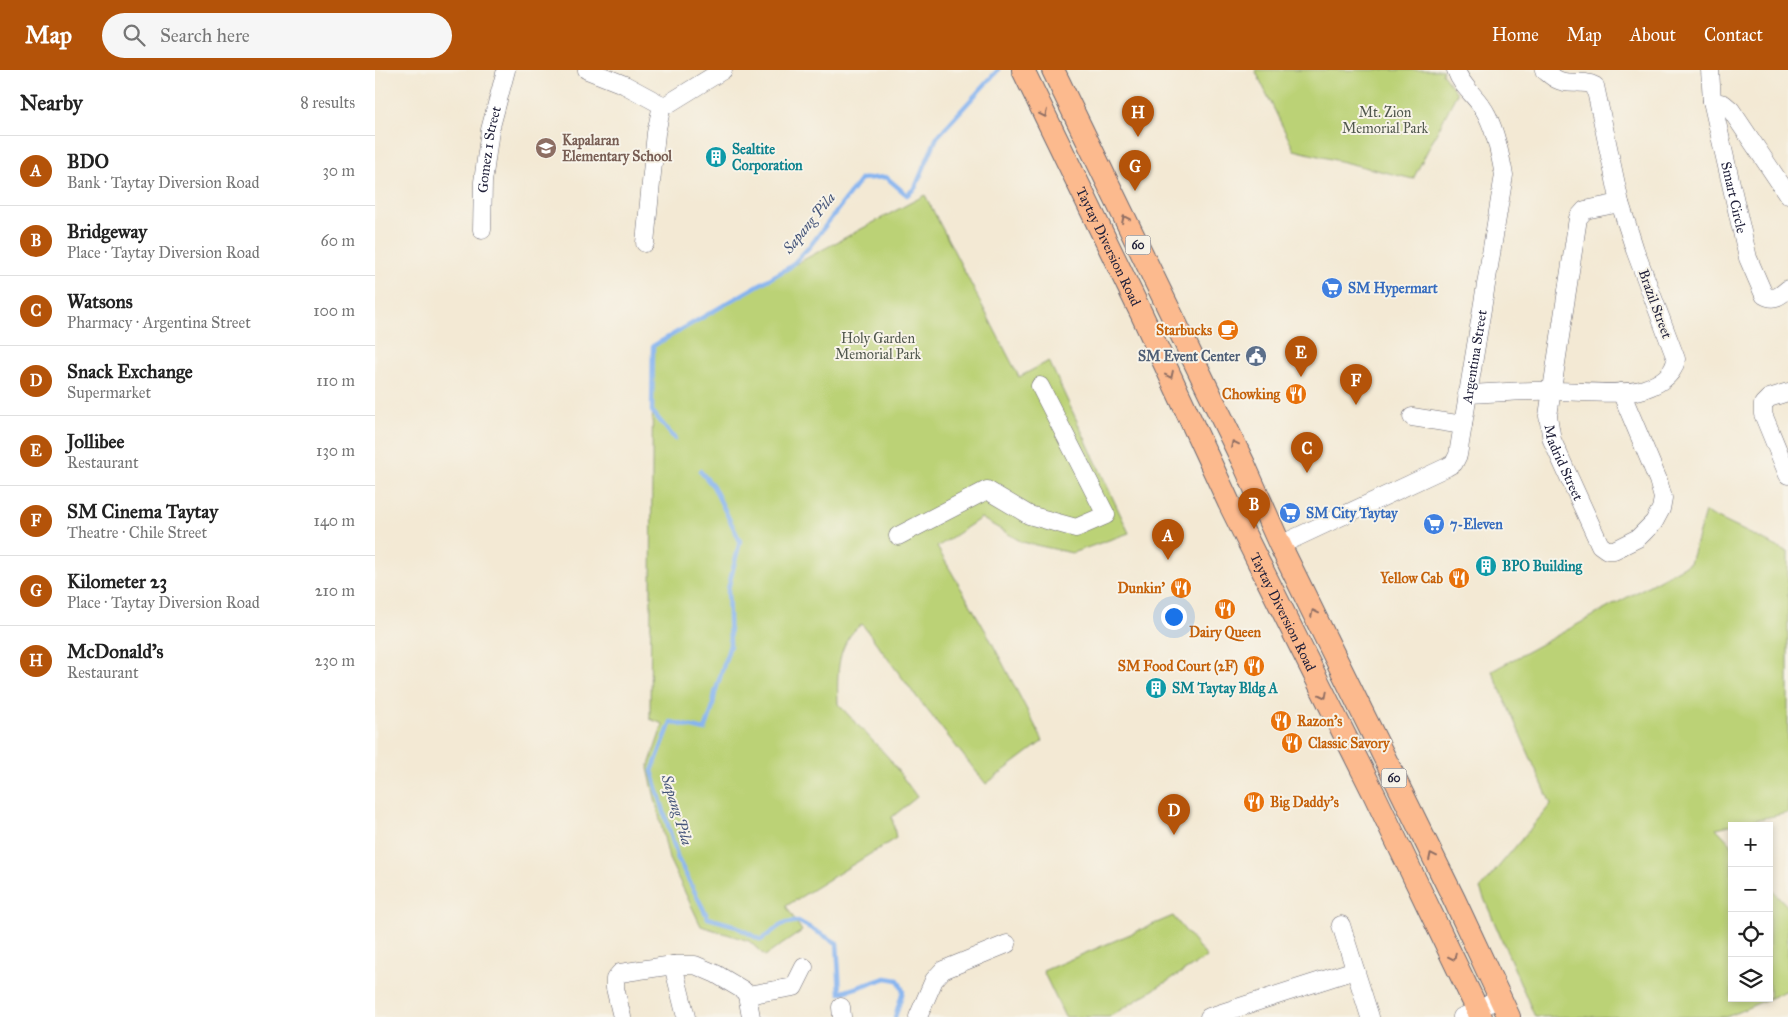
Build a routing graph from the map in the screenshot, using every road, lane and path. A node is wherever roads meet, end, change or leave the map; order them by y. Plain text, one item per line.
1 (506, 70) edge
2 (587, 70) edge
3 (723, 70) edge
4 (1023, 70) edge
5 (1053, 70) edge
6 (1456, 70) edge
7 (1544, 70) edge
8 (1710, 70) edge
9 (629, 77) edge
10 (1712, 101) junction
11 (662, 105) junction
12 (1788, 195) edge
13 (1620, 203) junction
14 (482, 230) dead end
15 (645, 243) dead end
16 (1788, 289) edge
17 (1040, 386) dead end
18 (1553, 391) junction
19 (1621, 392) junction
20 (1788, 392) edge
21 (1467, 394) junction
22 (1412, 417) dead end
23 (1463, 426) junction
24 (1788, 475) edge
25 (898, 536) dead end
26 (1281, 545) junction
27 (1341, 925) dead end
28 (1007, 944) dead end
29 (673, 965) junction
30 (804, 967) dead end
31 (1355, 970) junction
32 (747, 996) junction
33 (1498, 997) junction
34 (1473, 1015) edge
35 (622, 1017) edge
36 (686, 1017) edge
37 (751, 1017) edge
38 (918, 1017) edge
39 (1209, 1017) edge
40 (1371, 1017) edge
41 (1509, 1017) edge

1 - 14 street, Gomez 1 Street
2 - 9 street
3 - 11 street
4 -> 34 main road, Taytay Diversion Road / 60
26 -> 5 main road, Taytay Diversion Road / 60
6 - 21 street, Argentina Street
7 - 13 street, Brazil Street
8 - 10 street, Smart Circle
9 - 11 street
10 - 12 street
10 - 16 street, Smart Circle
11 - 15 street
13 - 18 street, Madrid Street
13 - 19 street, Brazil Street
17 - 25 street
18 - 19 street, Brazil Street
18 - 19 street, Madrid Street
18 - 21 street, Brazil Street
20 - 24 street
21 - 23 street, Argentina Street
22 - 23 street
23 - 26 street, Argentina Street
33 -> 26 main road, Taytay Diversion Road / 60
27 - 31 street
28 - 38 street
29 - 32 street
29 - 35 street
29 - 36 street
30 - 32 street
31 - 39 street
31 - 40 street
32 - 37 street
33 - 34 street
33 - 41 main road, Taytay Diversion Road / 60

